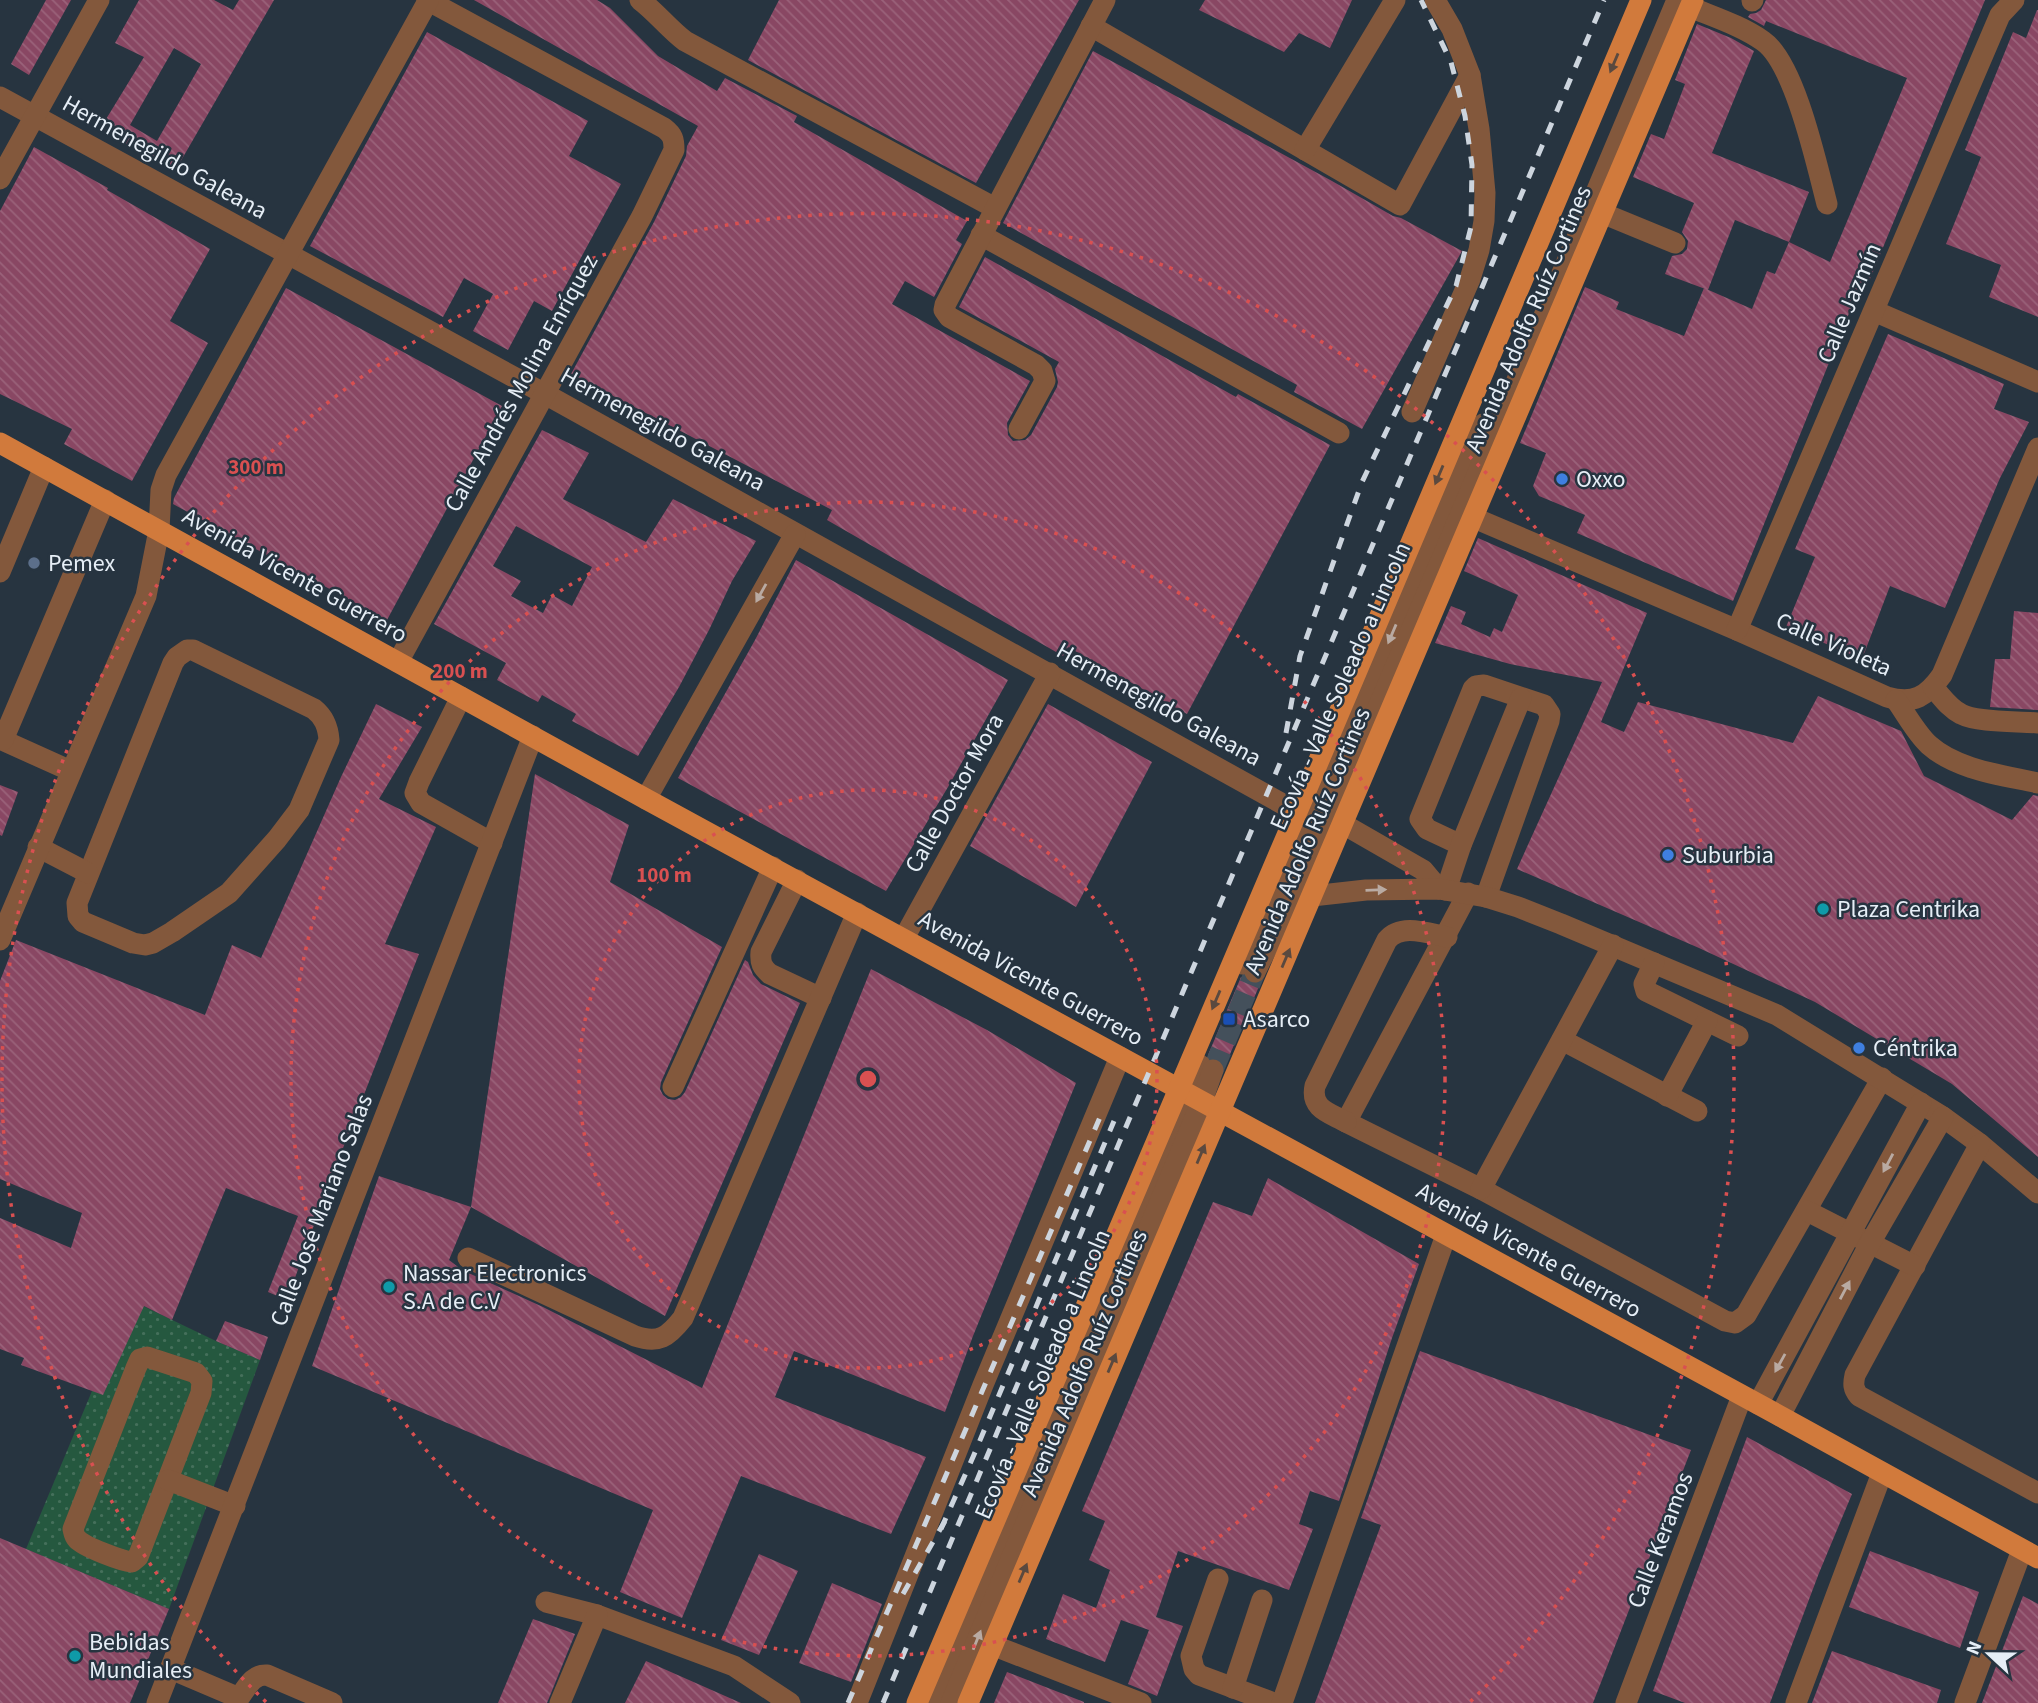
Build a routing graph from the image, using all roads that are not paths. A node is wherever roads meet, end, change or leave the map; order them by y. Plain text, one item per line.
1 (99, 0) edge
2 (427, 0) edge
3 (640, 0) edge
4 (1105, 0) edge
5 (1395, 0) edge
6 (1435, 0) edge
7 (1641, 0) edge
8 (1663, 0) edge
9 (2014, 0) edge
10 (1687, 2) edge
11 (1091, 26) junction
12 (1657, 32) junction
13 (1470, 75) junction
14 (0, 97) edge
15 (35, 116) junction
16 (1305, 150) junction
17 (0, 179) edge
18 (1827, 204) dead end
19 (995, 208) junction
20 (1602, 213) junction
21 (981, 235) junction
22 (1675, 243) dead end
23 (289, 254) junction
24 (1874, 311) junction
25 (2038, 382) edge
26 (545, 394) junction
27 (1412, 412) dead end
28 (1019, 429) dead end
29 (1339, 433) dead end
30 (0, 443) edge
31 (2038, 448) edge
32 (44, 467) junction
33 (105, 500) junction
34 (1472, 517) junction
35 (159, 530) junction
36 (795, 534) junction
37 (0, 572) edge
38 (1737, 629) junction
39 (397, 662) junction
40 (1051, 673) junction
41 (1933, 687) junction
42 (461, 697) junction
43 (1521, 698) junction
44 (1896, 700) junction
45 (2038, 723) edge
46 (533, 736) junction
47 (1, 740) edge
48 (71, 771) junction
49 (2038, 782) edge
50 (646, 799) junction
51 (1297, 812) junction
52 (1343, 824) junction
53 (492, 843) junction
54 (1461, 845) junction
55 (38, 847) junction
56 (773, 867) junction
57 (88, 873) junction
58 (797, 880) junction
59 (1442, 889) junction
60 (1477, 895) junction
61 (1312, 896) junction
62 (857, 913) junction
63 (1447, 937) junction
64 (904, 938) junction
65 (0, 940) edge
66 (1613, 946) junction
67 (1654, 963) junction
68 (1248, 969) tunnel mouth
69 (821, 998) junction
70 (1706, 1021) junction
71 (1738, 1037) dead end
72 (1562, 1040) junction
73 (1120, 1057) junction
74 (1207, 1068) tunnel mouth
75 (1882, 1079) junction
76 (673, 1087) dead end
77 (1667, 1096) junction
78 (1197, 1099) junction
79 (1921, 1103) junction
80 (1697, 1111) dead end
81 (1942, 1116) junction
82 (1346, 1122) junction
83 (1980, 1144) junction
84 (1480, 1189) junction
85 (2038, 1193) edge
86 (1807, 1211) junction
87 (1850, 1233) junction
88 (1446, 1234) junction
89 (1870, 1243) junction
90 (468, 1258) dead end
91 (1915, 1266) junction
92 (1750, 1400) junction
93 (1780, 1416) junction
94 (171, 1473) junction
95 (1882, 1473) junction
96 (2038, 1493) edge
97 (237, 1499) junction
98 (2030, 1554) edge
99 (1218, 1579) dead end
100 (1262, 1600) dead end
101 (546, 1601) dead end
102 (597, 1615) junction
103 (992, 1645) junction
104 (171, 1669) junction
105 (1233, 1688) junction
106 (240, 1700) edge
107 (157, 1703) edge
108 (332, 1703) edge
109 (560, 1703) edge
110 (790, 1703) edge
111 (857, 1703) edge
112 (917, 1703) edge
113 (932, 1703) edge
114 (951, 1703) edge
115 (968, 1703) edge
116 (1141, 1703) edge
117 (1274, 1703) edge
118 (1282, 1703) edge
119 (1626, 1703) edge
120 (1796, 1703) edge
121 (1965, 1703) edge

1 - 15 street
2 - 23 street
2 - 26 street, Calle Andrés Molina Enríquez
3 - 19 street
4 - 11 street
5 - 16 street
6 - 13 street
7 -> 51 main road, Avenida Adolfo Ruíz Cortines
8 - 12 street, Ecovía - Valle Soleado a Lincoln
9 - 24 street, Calle Jazmín
10 - 12 street
10 - 18 street
10 - 20 main road, Avenida Adolfo Ruíz Cortines
11 - 16 street
11 - 19 street
12 - 68 street, Ecovía - Valle Soleado a Lincoln
13 - 16 street
13 - 27 street
14 - 15 street, Hermenegildo Galeana
15 - 17 street
15 - 23 street, Hermenegildo Galeana
19 - 21 street
20 - 22 street
20 - 34 main road, Avenida Adolfo Ruíz Cortines
21 - 28 street
21 - 29 street
23 - 26 street, Hermenegildo Galeana
23 - 35 street
24 - 25 street
24 - 38 street, Calle Jazmín
26 - 36 street, Hermenegildo Galeana
26 - 39 street, Calle Andrés Molina Enríquez
30 - 32 main road, Avenida Vicente Guerrero
31 - 41 street
32 - 33 main road, Avenida Vicente Guerrero
32 - 37 street
33 - 35 main road, Avenida Vicente Guerrero
33 - 47 street
34 - 38 street, Calle Violeta
34 - 52 main road, Avenida Adolfo Ruíz Cortines
35 - 39 main road, Avenida Vicente Guerrero
35 - 48 street
36 - 40 street, Hermenegildo Galeana
36 -> 50 street
38 - 44 street, Calle Violeta
39 - 42 main road, Avenida Vicente Guerrero
40 - 51 street, Hermenegildo Galeana
40 - 64 street, Calle Doctor Mora
41 - 44 street, Calle Violeta
41 - 45 street
42 - 46 main road, Avenida Vicente Guerrero
42 - 53 street
43 - 54 street
43 - 54 street
43 - 60 street
44 - 49 street
46 - 50 main road, Avenida Vicente Guerrero
46 - 53 street, Calle José Mariano Salas
47 - 48 street
48 - 55 street
50 - 56 main road, Avenida Vicente Guerrero
51 -> 78 main road, Avenida Adolfo Ruíz Cortines
52 - 59 street
52 - 61 main road, Avenida Adolfo Ruíz Cortines
53 - 97 street, Calle José Mariano Salas
54 - 59 street
55 - 57 street
55 - 65 street
56 - 58 main road, Avenida Vicente Guerrero
56 - 76 street
57 - 57 street
58 - 62 main road, Avenida Vicente Guerrero
58 - 69 street
59 - 60 street
61 -> 59 street
60 - 63 street
60 - 66 street
78 -> 61 main road, Avenida Adolfo Ruíz Cortines
62 - 64 main road, Avenida Vicente Guerrero
62 - 69 street
63 - 82 street
63 - 82 street
64 - 73 main road, Avenida Vicente Guerrero
66 - 67 street
66 - 72 street
67 - 70 street
67 - 75 street
69 - 90 street
70 - 71 street
70 - 77 street
72 - 77 street
72 - 84 street
73 - 78 main road, Avenida Vicente Guerrero
73 - 111 street
74 - 78 street, Ecovía - Valle Soleado a Lincoln
75 - 79 street
75 - 86 street
77 - 80 street
78 - 88 main road, Avenida Vicente Guerrero
103 -> 78 main road, Avenida Adolfo Ruíz Cortines
78 - 112 main road, Avenida Adolfo Ruíz Cortines
78 - 113 street, Ecovía - Valle Soleado a Lincoln
114 -> 78 street
79 - 81 street
79 -> 87 street, Calle Keramos
81 - 83 street
81 - 89 street
82 - 84 street
83 - 85 street
83 - 91 street
84 - 86 street
86 - 87 street
87 - 89 street
87 -> 92 street, Calle Keramos
88 - 92 main road, Avenida Vicente Guerrero
88 - 118 street
89 - 91 street
93 -> 89 street
91 - 96 street
92 - 93 main road, Avenida Vicente Guerrero
92 - 119 street, Calle Keramos
93 - 95 main road, Avenida Vicente Guerrero
94 - 94 street
94 - 97 street
95 - 98 main road, Avenida Vicente Guerrero
95 - 120 street
97 - 104 street, Calle José Mariano Salas
98 - 121 street
99 - 105 street
100 - 105 street
101 - 102 street
102 - 109 street
102 - 110 street
103 - 115 main road, Avenida Adolfo Ruíz Cortines
103 - 116 street
104 - 106 street
104 - 107 street, Calle José Mariano Salas
105 - 117 street
106 - 108 street

